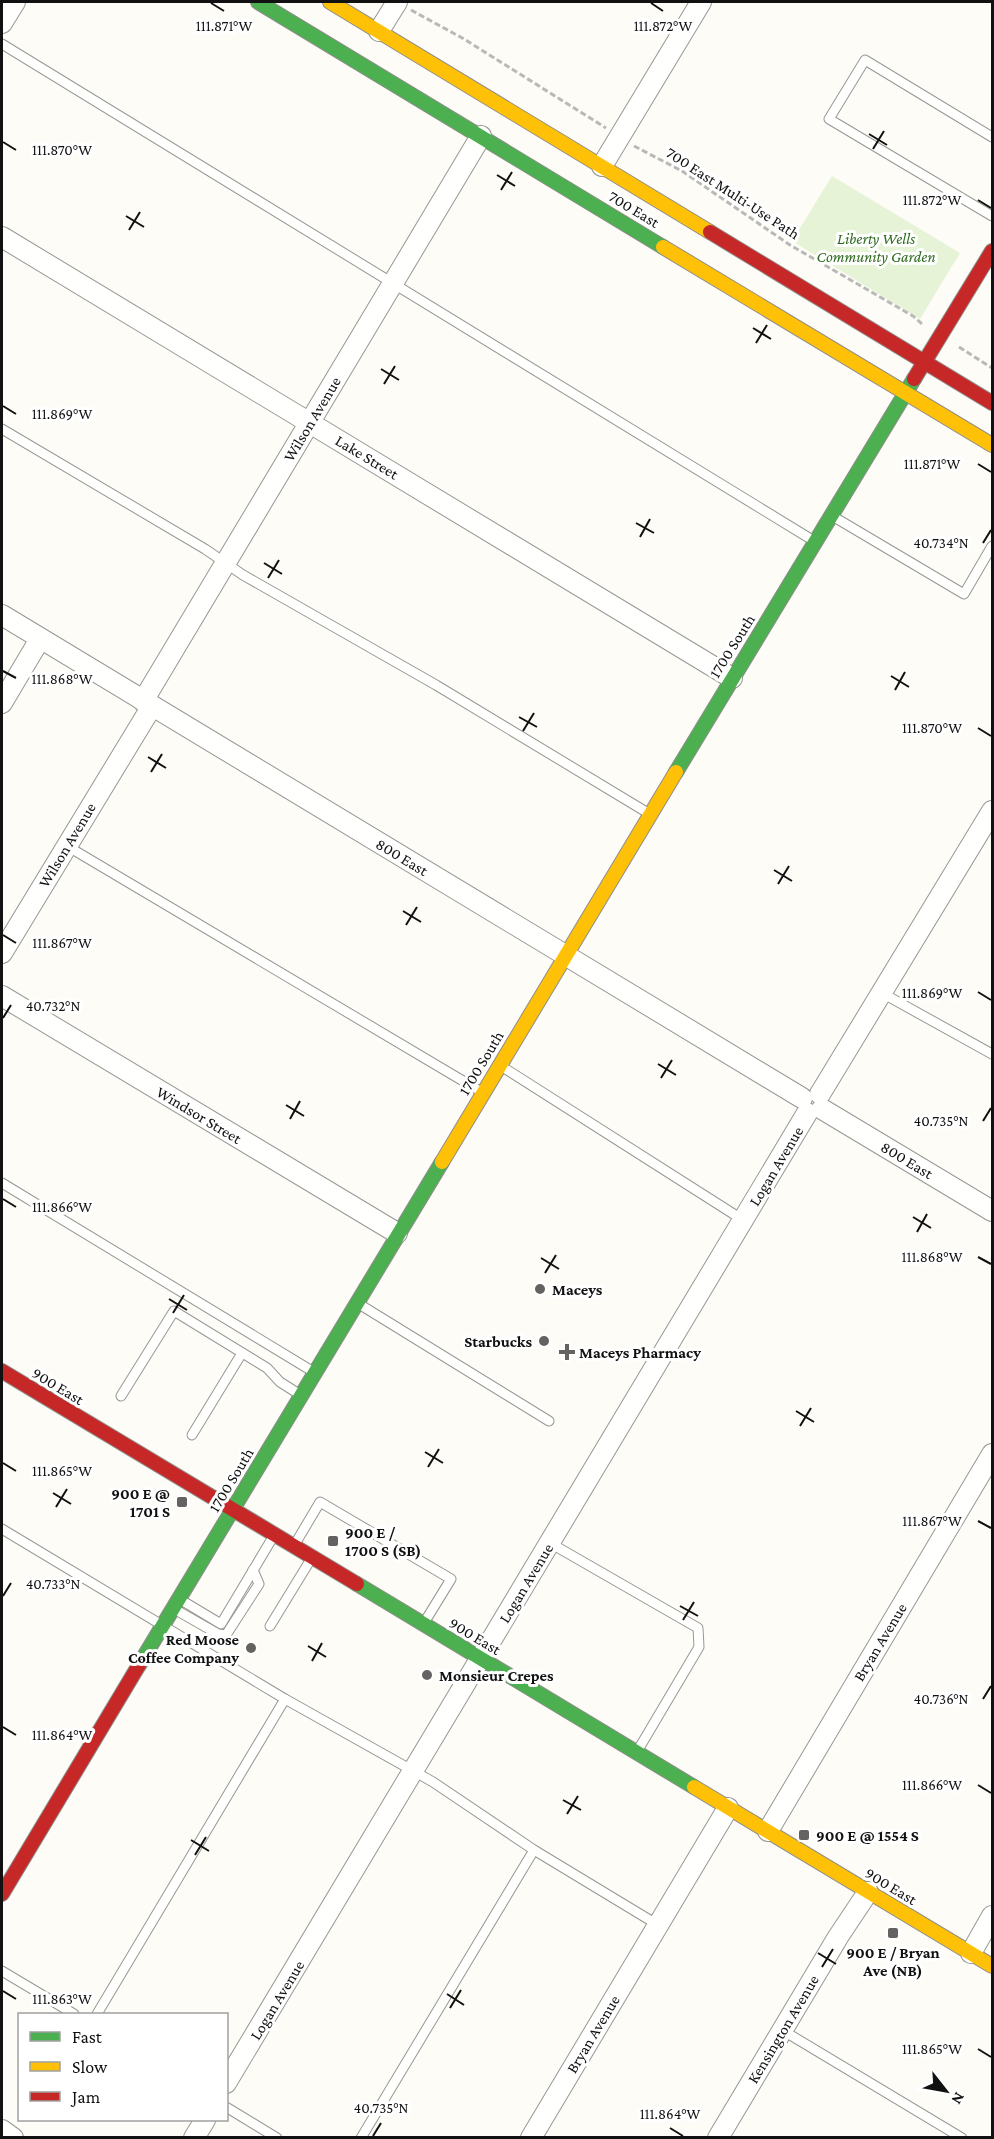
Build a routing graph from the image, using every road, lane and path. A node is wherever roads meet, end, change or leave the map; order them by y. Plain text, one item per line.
1 (15, 2) edge
2 (258, 2) edge
3 (330, 2) edge
4 (701, 2) edge
5 (406, 7) edge
6 (2, 20) edge
7 (379, 31) junction
8 (2, 44) edge
9 (611, 131) dead end
10 (481, 136) junction
11 (993, 137) edge
12 (629, 142) dead end
13 (602, 166) junction
14 (993, 216) edge
15 (2, 237) edge
16 (993, 251) edge
17 (393, 284) junction
18 (914, 320) dead end
19 (962, 349) dead end
20 (926, 362) junction
21 (993, 368) edge
22 (907, 394) junction
23 (993, 403) edge
24 (310, 423) junction
25 (2, 429) edge
26 (993, 445) edge
27 (832, 515) junction
28 (816, 542) junction
29 (993, 546) edge
30 (225, 563) junction
31 (2, 615) edge
32 (40, 639) junction
33 (732, 678) junction
34 (2, 703) edge
35 (147, 703) junction
36 (993, 811) edge
37 (650, 815) junction
38 (67, 846) junction
39 (2, 954) edge
40 (566, 956) junction
41 (882, 993) junction
42 (2, 996) edge
43 (993, 1054) edge
44 (500, 1065) junction
45 (483, 1092) junction
46 (813, 1104) junction
47 (2, 1183) edge
48 (993, 1211) edge
49 (743, 1220) junction
50 (397, 1233) junction
51 (356, 1302) junction
52 (242, 1353) junction
53 (2, 1371) edge
54 (314, 1372) junction
55 (301, 1395) junction
56 (121, 1396) dead end
57 (549, 1421) dead end
58 (192, 1435) dead end
59 (993, 1454) edge
60 (232, 1510) junction
61 (2, 1529) edge
62 (274, 1535) junction
63 (550, 1543) junction
64 (293, 1546) junction
65 (312, 1557) junction
66 (176, 1604) junction
67 (164, 1624) junction
68 (423, 1624) junction
69 (270, 1626) dead end
70 (481, 1659) junction
71 (285, 1699) junction
72 (637, 1752) junction
73 (414, 1770) junction
74 (728, 1808) junction
75 (768, 1831) junction
76 (534, 1850) junction
77 (868, 1892) junction
78 (2, 1894) edge
79 (993, 1916) edge
80 (658, 1924) junction
81 (970, 1953) junction
82 (993, 1966) edge
83 (2, 1971) edge
84 (72, 2013) edge
85 (98, 2013) edge
86 (782, 2030) junction
87 (228, 2080) edge
88 (228, 2108) edge
89 (204, 2121) edge
90 (2, 2130) edge
91 (13, 2138) edge
92 (194, 2138) edge
93 (278, 2138) edge
94 (361, 2138) edge
95 (531, 2138) edge
96 (718, 2138) edge
97 (962, 2138) edge

1 - 6 street
2 - 10 street, 700 East
3 - 7 street, 700 East
4 - 13 street
5 - 7 street
5 - 9 path
7 - 13 street, 700 East
8 - 17 lane
10 - 17 street, Wilson Avenue
10 - 22 street, 700 East
11 - 14 lane
12 - 18 path, 700 East Multi-Use Path
13 - 20 street, 700 East
15 - 24 street, Lake Street
16 - 20 street, 1700 South
17 - 24 street, Wilson Avenue
17 - 28 lane
19 - 21 path
20 - 22 street, 1700 South
20 - 23 street, 700 East
22 - 26 street, 700 East
22 - 27 street, 1700 South
24 - 30 street, Wilson Avenue
24 - 33 street, Lake Street
25 - 30 lane
27 - 28 street, 1700 South
27 - 29 lane
28 - 33 street, 1700 South
30 - 35 street, Wilson Avenue
30 - 37 lane
31 - 32 street, 800 East
32 - 34 street
32 - 35 street, 800 East
33 - 37 street, 1700 South
35 - 38 street, Wilson Avenue
35 - 40 street, 800 East
36 - 41 street, Logan Avenue
37 - 40 street, 1700 South
38 - 39 street, Wilson Avenue
38 - 45 lane
40 - 44 street, 1700 South
40 - 46 street, 800 East
41 - 43 lane
41 - 46 street, Logan Avenue
42 - 50 street, Windsor Street
44 - 45 street, 1700 South
44 - 49 lane
45 - 50 street, 1700 South
46 - 48 street, 800 East
46 - 49 street, Logan Avenue
47 - 54 lane
49 - 63 street, Logan Avenue
50 - 51 street, 1700 South
51 - 54 street, 1700 South
51 - 57 lane
52 - 55 lane
52 - 56 lane
52 - 58 lane
53 - 60 street, 900 East
54 - 55 street, 1700 South
55 - 60 street, 1700 South
59 - 75 street, Bryan Avenue
60 - 62 street, 900 East
60 - 66 street, 1700 South
61 - 67 lane
62 - 64 street, 900 East
62 - 66 lane
63 - 70 street, Logan Avenue
63 - 72 lane
64 - 65 street, 900 East
64 - 68 lane
65 - 68 street, 900 East
65 - 69 lane
66 - 67 street, 1700 South
67 - 71 lane
67 - 78 street, 1700 South
68 - 70 street, 900 East
70 - 72 street, 900 East
70 - 73 street, Logan Avenue
71 - 73 lane
71 - 85 lane
72 - 74 street, 900 East
73 - 76 lane
73 - 87 street, Logan Avenue
74 - 75 street, 900 East
74 - 80 street, Bryan Avenue
75 - 77 street, 900 East
76 - 80 lane
76 - 94 lane
77 - 81 street, 900 East
77 - 86 street, Kensington Avenue
79 - 81 street
80 - 95 street, Bryan Avenue
81 - 82 street, 900 East
83 - 84 lane
86 - 96 street, Kensington Avenue
86 - 97 lane
88 - 93 lane
89 - 92 street
90 - 91 street

